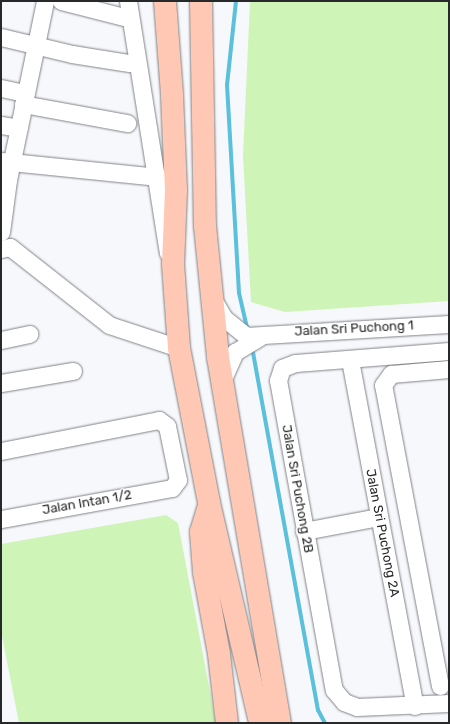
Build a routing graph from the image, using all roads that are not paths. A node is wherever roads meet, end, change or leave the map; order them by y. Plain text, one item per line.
1 (45, 1) edge
2 (61, 1) edge
3 (128, 1) edge
4 (165, 1) edge
5 (201, 1) edge
6 (128, 18) junction
7 (1, 37) edge
8 (35, 44) junction
9 (128, 63) dead end
10 (1, 88) edge
11 (24, 98) junction
12 (127, 123) dead end
13 (1, 125) edge
14 (18, 128) junction
15 (6, 161) edge
16 (158, 177) junction
17 (4, 179) edge
18 (1, 232) edge
19 (1, 249) edge
20 (173, 264) junction
21 (212, 297) junction
22 (449, 324) edge
23 (29, 334) dead end
24 (256, 338) junction
25 (1, 340) edge
26 (179, 348) junction
27 (449, 351) edge
28 (380, 357) junction
29 (350, 360) junction
30 (449, 369) edge
31 (72, 371) dead end
32 (384, 379) junction
33 (222, 381) junction
34 (1, 383) edge
35 (1, 451) edge
36 (209, 503) junction
37 (379, 516) junction
38 (1, 519) edge
39 (304, 531) junction
40 (440, 686) dead end
41 (449, 703) edge
42 (415, 706) junction
43 (276, 720) edge
44 (227, 723) edge

1 - 8 street
2 - 6 street
3 - 6 street
4 - 20 highway
5 - 21 highway
6 - 16 street
7 - 8 street
8 - 9 street
8 - 11 street
10 - 11 street
11 - 12 street
11 - 14 street
13 - 14 street
14 - 15 street
15 - 16 street
15 - 17 street
16 - 20 street
17 - 18 street
19 - 26 street
20 - 26 highway
21 - 24 street, Jalan Sri Puchong 1
21 - 33 highway
22 - 24 street, Jalan Sri Puchong 1
23 - 25 street
24 - 33 street, Jalan Sri Puchong 1
26 - 36 highway
27 - 28 street, Jalan Sri Puchong 2B
28 - 29 street, Jalan Sri Puchong 2B
28 - 32 street
29 - 37 street, Jalan Sri Puchong 2A
29 - 39 street, Jalan Sri Puchong 2B
30 - 32 street
31 - 34 street
32 - 40 street
33 - 43 highway
35 - 38 street, Jalan Intan 1/2
36 - 43 highway
36 - 44 highway
37 - 39 street
37 - 42 street, Jalan Sri Puchong 2A
39 - 42 street, Jalan Sri Puchong 2B
41 - 42 street

